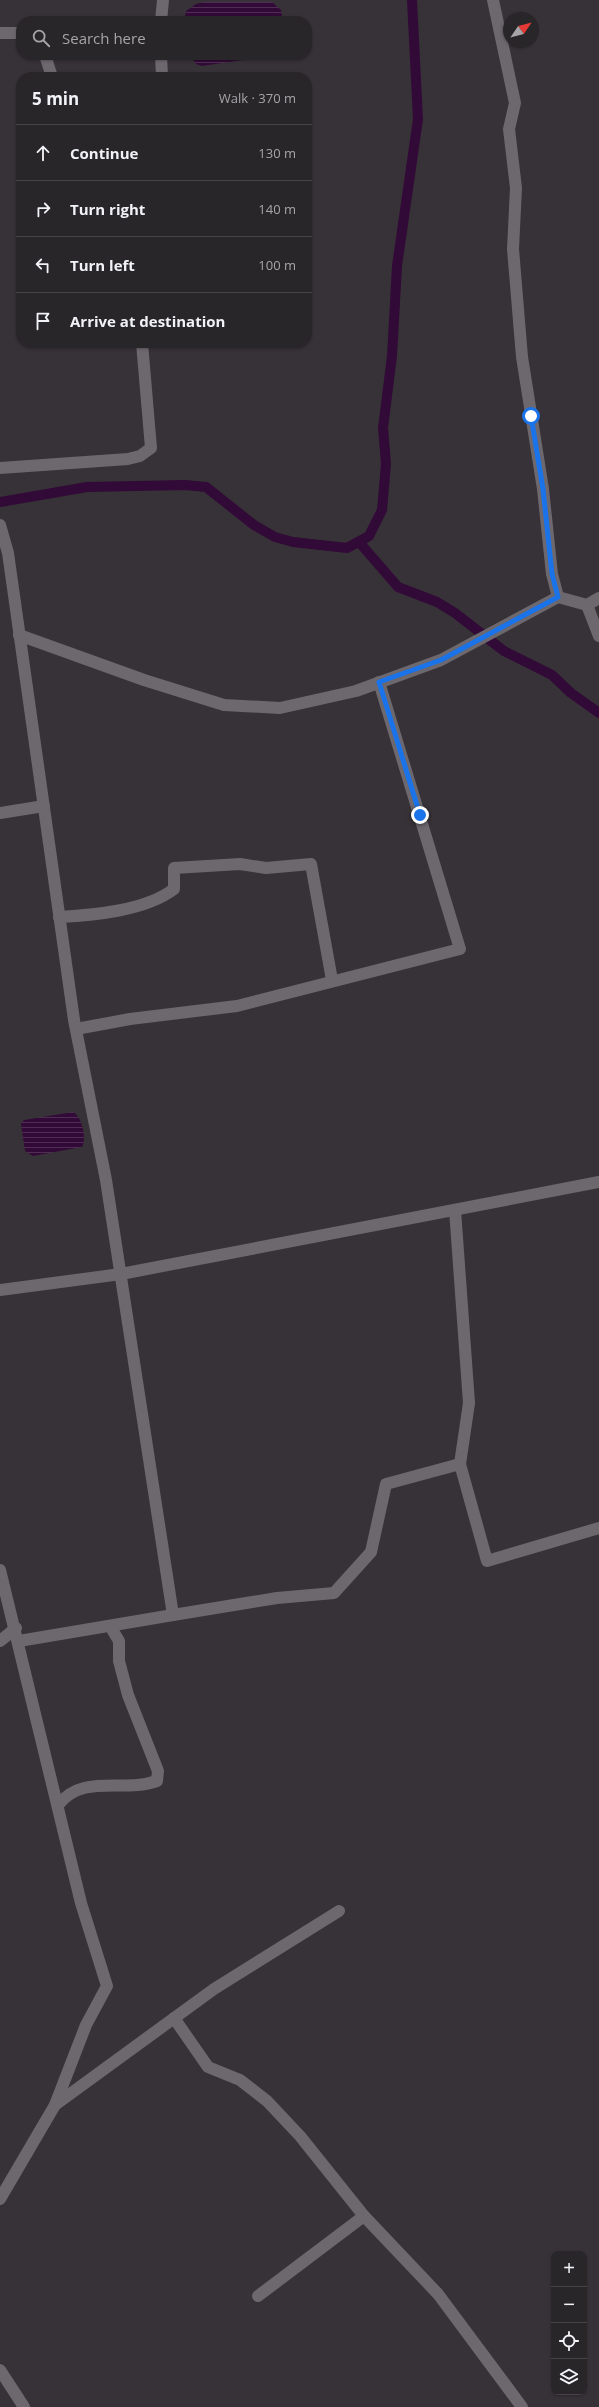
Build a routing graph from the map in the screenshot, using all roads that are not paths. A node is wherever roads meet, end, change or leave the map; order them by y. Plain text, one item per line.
1 (163, 0) edge
2 (493, 0) edge
3 (161, 16) edge
4 (0, 33) edge
5 (16, 33) edge
6 (47, 60) edge
7 (161, 60) edge
8 (51, 72) edge
9 (162, 72) edge
10 (142, 348) edge
11 (0, 468) edge
12 (0, 527) edge
13 (558, 597) junction
14 (599, 598) edge
15 (587, 605) junction
16 (19, 635) junction
17 (599, 636) edge
18 (379, 682) junction
19 (44, 806) junction
20 (0, 814) edge
21 (59, 917) junction
22 (332, 980) junction
23 (76, 1029) junction
24 (599, 1182) edge
25 (455, 1210) junction
26 (121, 1274) junction
27 (0, 1290) edge
28 (460, 1464) junction
29 (599, 1528) edge
30 (0, 1570) edge
31 (173, 1615) junction
32 (115, 1625) junction
33 (16, 1628) junction
34 (0, 1640) edge
35 (19, 1641) junction
36 (58, 1805) junction
37 (339, 1911) dead end
38 (174, 2018) junction
39 (55, 2105) junction
40 (0, 2199) edge
41 (364, 2216) junction
42 (258, 2296) dead end
43 (0, 2370) edge
44 (24, 2407) edge
45 (522, 2407) edge

1 - 3 street
2 - 13 street
4 - 5 street
6 - 8 street
7 - 9 street
10 - 11 street
12 - 16 street
13 - 15 street
13 - 18 street
14 - 15 street
15 - 17 street
16 - 18 street
16 - 19 street
18 - 22 street
19 - 20 street
19 - 21 street
21 - 22 street
21 - 23 street
22 - 23 street
23 - 26 street
24 - 25 street
25 - 26 street
25 - 28 street
26 - 27 street
26 - 31 street
28 - 29 street
28 - 31 street
30 - 33 street
31 - 32 street
32 - 35 street
32 - 36 street
33 - 34 street
33 - 35 street
35 - 36 street
36 - 39 street
37 - 38 street
38 - 39 street
38 - 41 street
39 - 40 street
41 - 42 street
41 - 45 street
43 - 44 street

